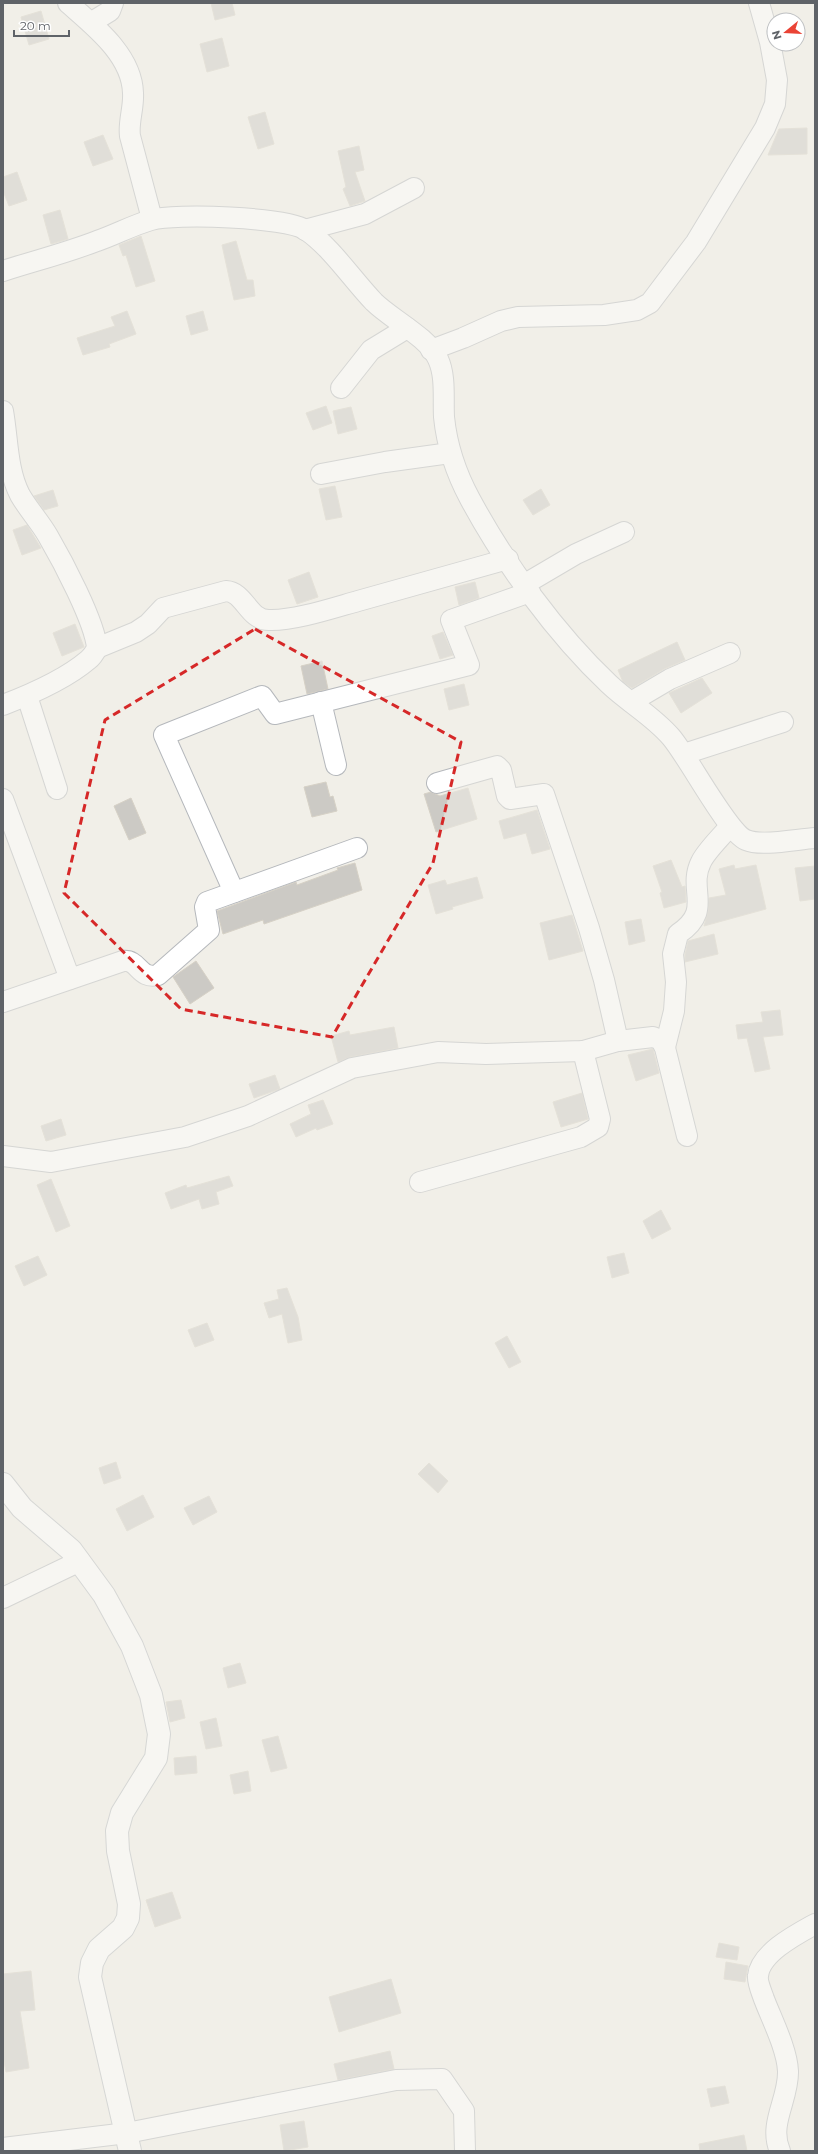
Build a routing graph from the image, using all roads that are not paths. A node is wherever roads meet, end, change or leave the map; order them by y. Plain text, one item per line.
1 (68, 3) edge
2 (113, 3) edge
3 (759, 3) edge
4 (92, 22) junction
5 (414, 188) dead end
6 (152, 219) junction
7 (305, 230) junction
8 (3, 271) edge
9 (407, 328) junction
10 (431, 350) junction
11 (341, 388) dead end
12 (3, 411) edge
13 (450, 453) junction
14 (321, 474) dead end
15 (624, 532) dead end
16 (508, 559) junction
17 (528, 588) junction
18 (97, 648) junction
19 (730, 654) dead end
20 (27, 696) junction
21 (321, 702) junction
22 (631, 702) junction
23 (3, 705) edge
24 (783, 722) dead end
25 (684, 754) junction
26 (336, 765) dead end
27 (437, 783) dead end
28 (57, 789) dead end
29 (3, 800) edge
30 (730, 826) junction
31 (815, 838) edge
32 (357, 848) dead end
33 (234, 892) junction
34 (70, 979) junction
35 (3, 1002) edge
36 (618, 1041) junction
37 (664, 1047) junction
38 (583, 1050) junction
39 (688, 1136) dead end
40 (3, 1156) edge
41 (420, 1182) dead end
42 (3, 1484) edge
43 (80, 1562) junction
44 (3, 1598) edge
45 (815, 1924) edge
46 (128, 2142) edge
47 (3, 2148) edge
48 (465, 2151) edge
49 (780, 2151) edge

1 - 4 street
2 - 4 street
3 - 10 street
4 - 6 street
5 - 7 street
6 - 7 street
6 - 8 street
7 - 9 street
9 - 10 street
9 - 11 street
10 - 13 street
12 - 18 street
13 - 14 street
13 - 16 street
15 - 17 street
16 - 17 street
16 - 18 street
17 - 21 street
17 - 22 street
18 - 20 street
19 - 22 street
20 - 23 street
20 - 28 street
21 - 26 street
21 - 33 street
22 - 25 street
24 - 25 street
25 - 30 street
27 - 36 street
29 - 34 street
30 - 31 street
30 - 37 street
32 - 33 street
33 - 34 street
34 - 35 street
36 - 37 street
36 - 38 street
37 - 39 street
38 - 40 street
38 - 41 street
42 - 43 street
43 - 44 street
43 - 46 street
45 - 49 street
46 - 47 street
46 - 48 street

